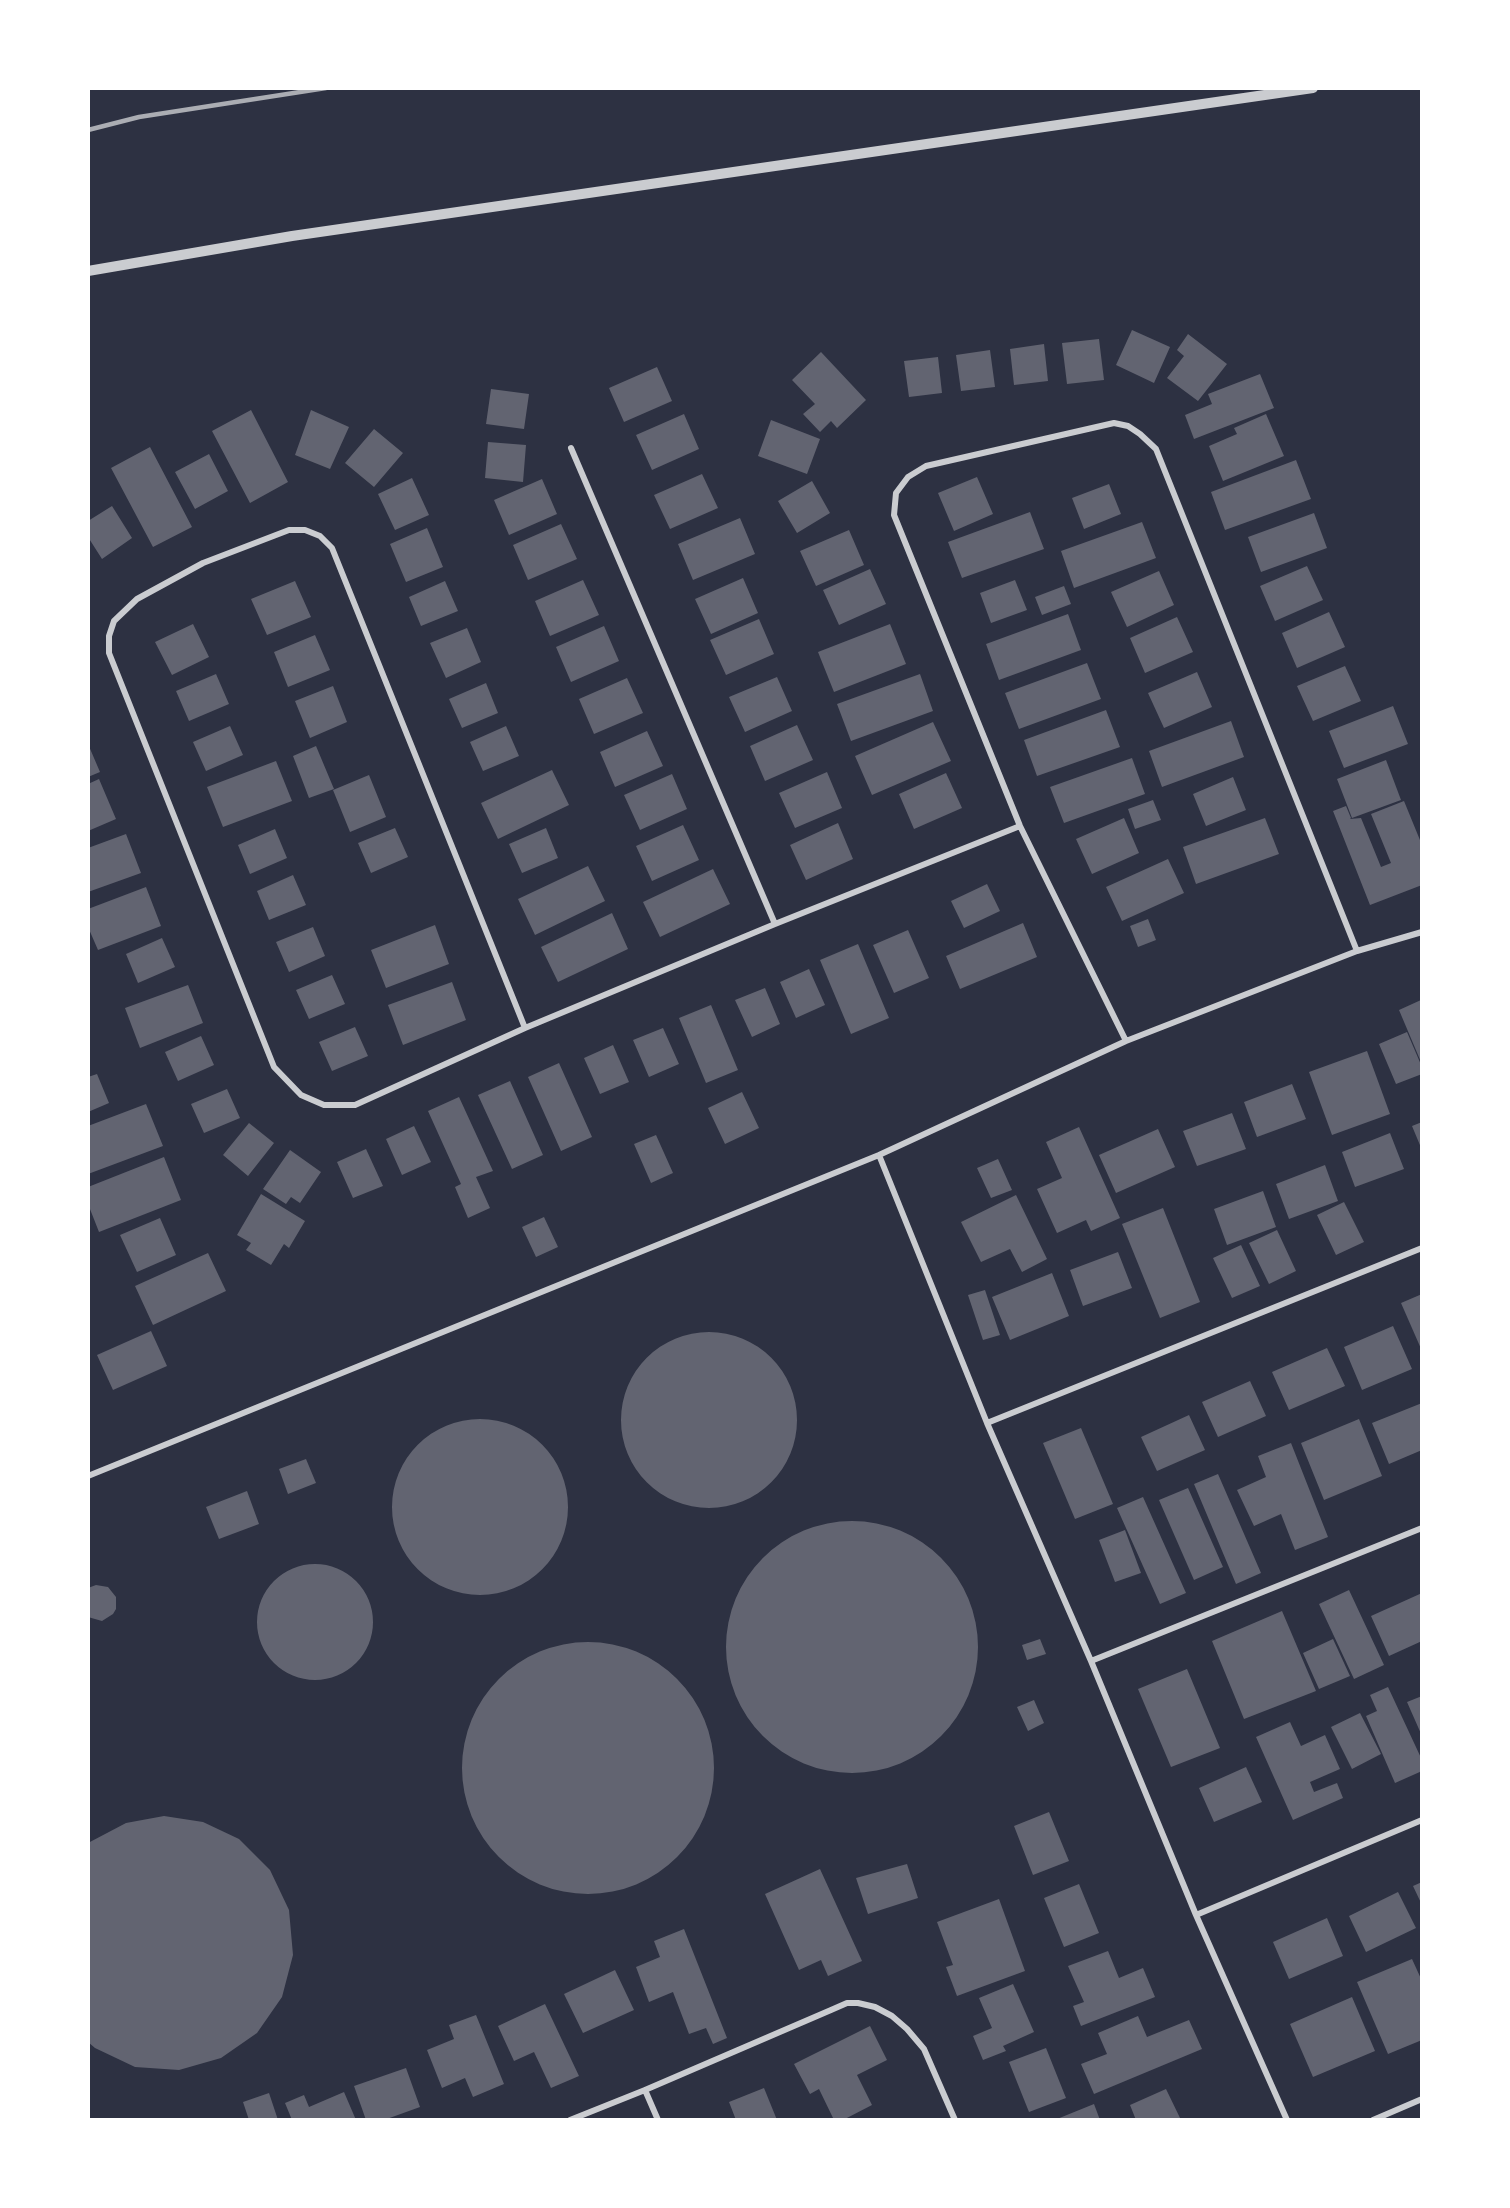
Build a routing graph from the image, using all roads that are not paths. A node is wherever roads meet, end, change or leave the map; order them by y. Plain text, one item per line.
1 (1313, 88) edge
2 (88, 271) edge
3 (571, 448) dead end
4 (1020, 826) junction
5 (775, 924) junction
6 (1422, 932) edge
7 (1357, 951) junction
8 (525, 1028) junction
9 (1126, 1041) junction
10 (879, 1155) junction
11 (1422, 1248) edge
12 (987, 1423) junction
13 (88, 1476) edge
14 (1422, 1528) edge
15 (1090, 1661) junction
16 (1422, 1820) edge
17 (1196, 1915) junction
18 (645, 2090) junction
19 (1422, 2099) edge
20 (570, 2120) edge
21 (658, 2120) edge
22 (955, 2120) edge
23 (1287, 2120) edge
24 (1373, 2120) edge

1 - 2 street
3 - 5 street
4 - 5 street
4 - 7 street
4 - 9 street
5 - 8 street
6 - 7 street
7 - 9 street
8 - 8 street
9 - 10 street
10 - 12 street
10 - 13 street
11 - 12 street
12 - 15 street
14 - 15 street
15 - 17 street
16 - 17 street
17 - 23 street
18 - 20 street
18 - 21 street
18 - 22 street
19 - 24 street

